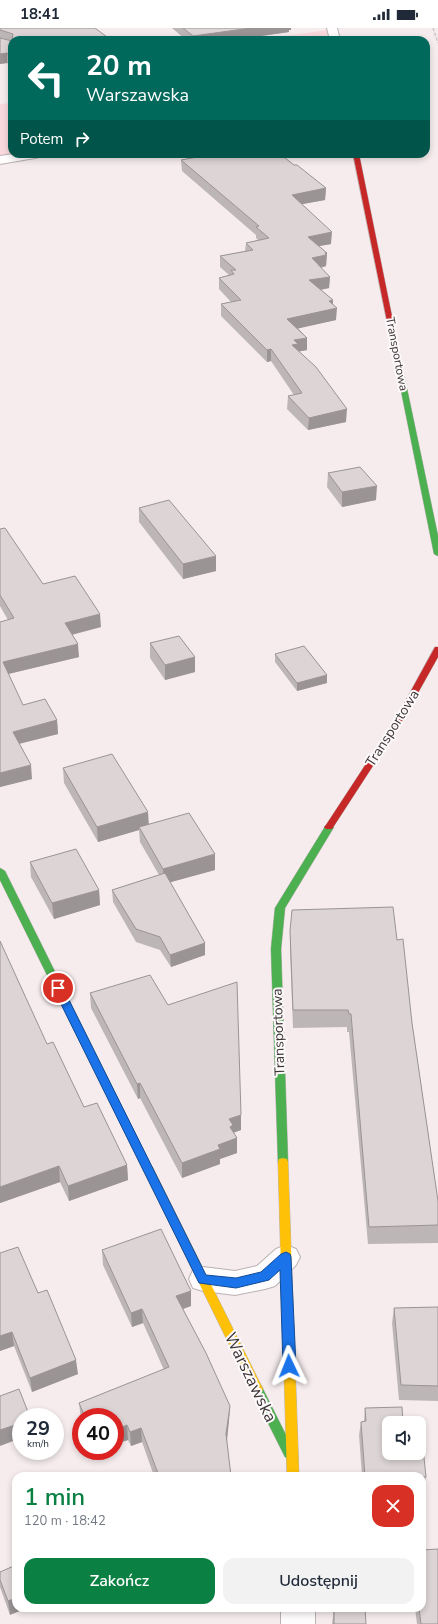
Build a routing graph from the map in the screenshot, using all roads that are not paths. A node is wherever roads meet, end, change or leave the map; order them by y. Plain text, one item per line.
1 (12, 158) edge
2 (357, 158) edge
3 (0, 160) edge
4 (438, 554) edge
5 (438, 649) edge
6 (0, 871) edge
7 (286, 1257) junction
8 (203, 1279) junction
9 (293, 1460) junction
10 (293, 1472) edge
11 (298, 1612) edge
12 (298, 1624) edge

1 - 3 street
2 - 4 street, Transportowa
5 - 7 street, Transportowa
6 - 8 street, Warszawska
7 - 8 street
7 - 9 street, Transportowa
8 - 9 street, Warszawska
9 - 10 street, Warszawska
11 - 12 street

